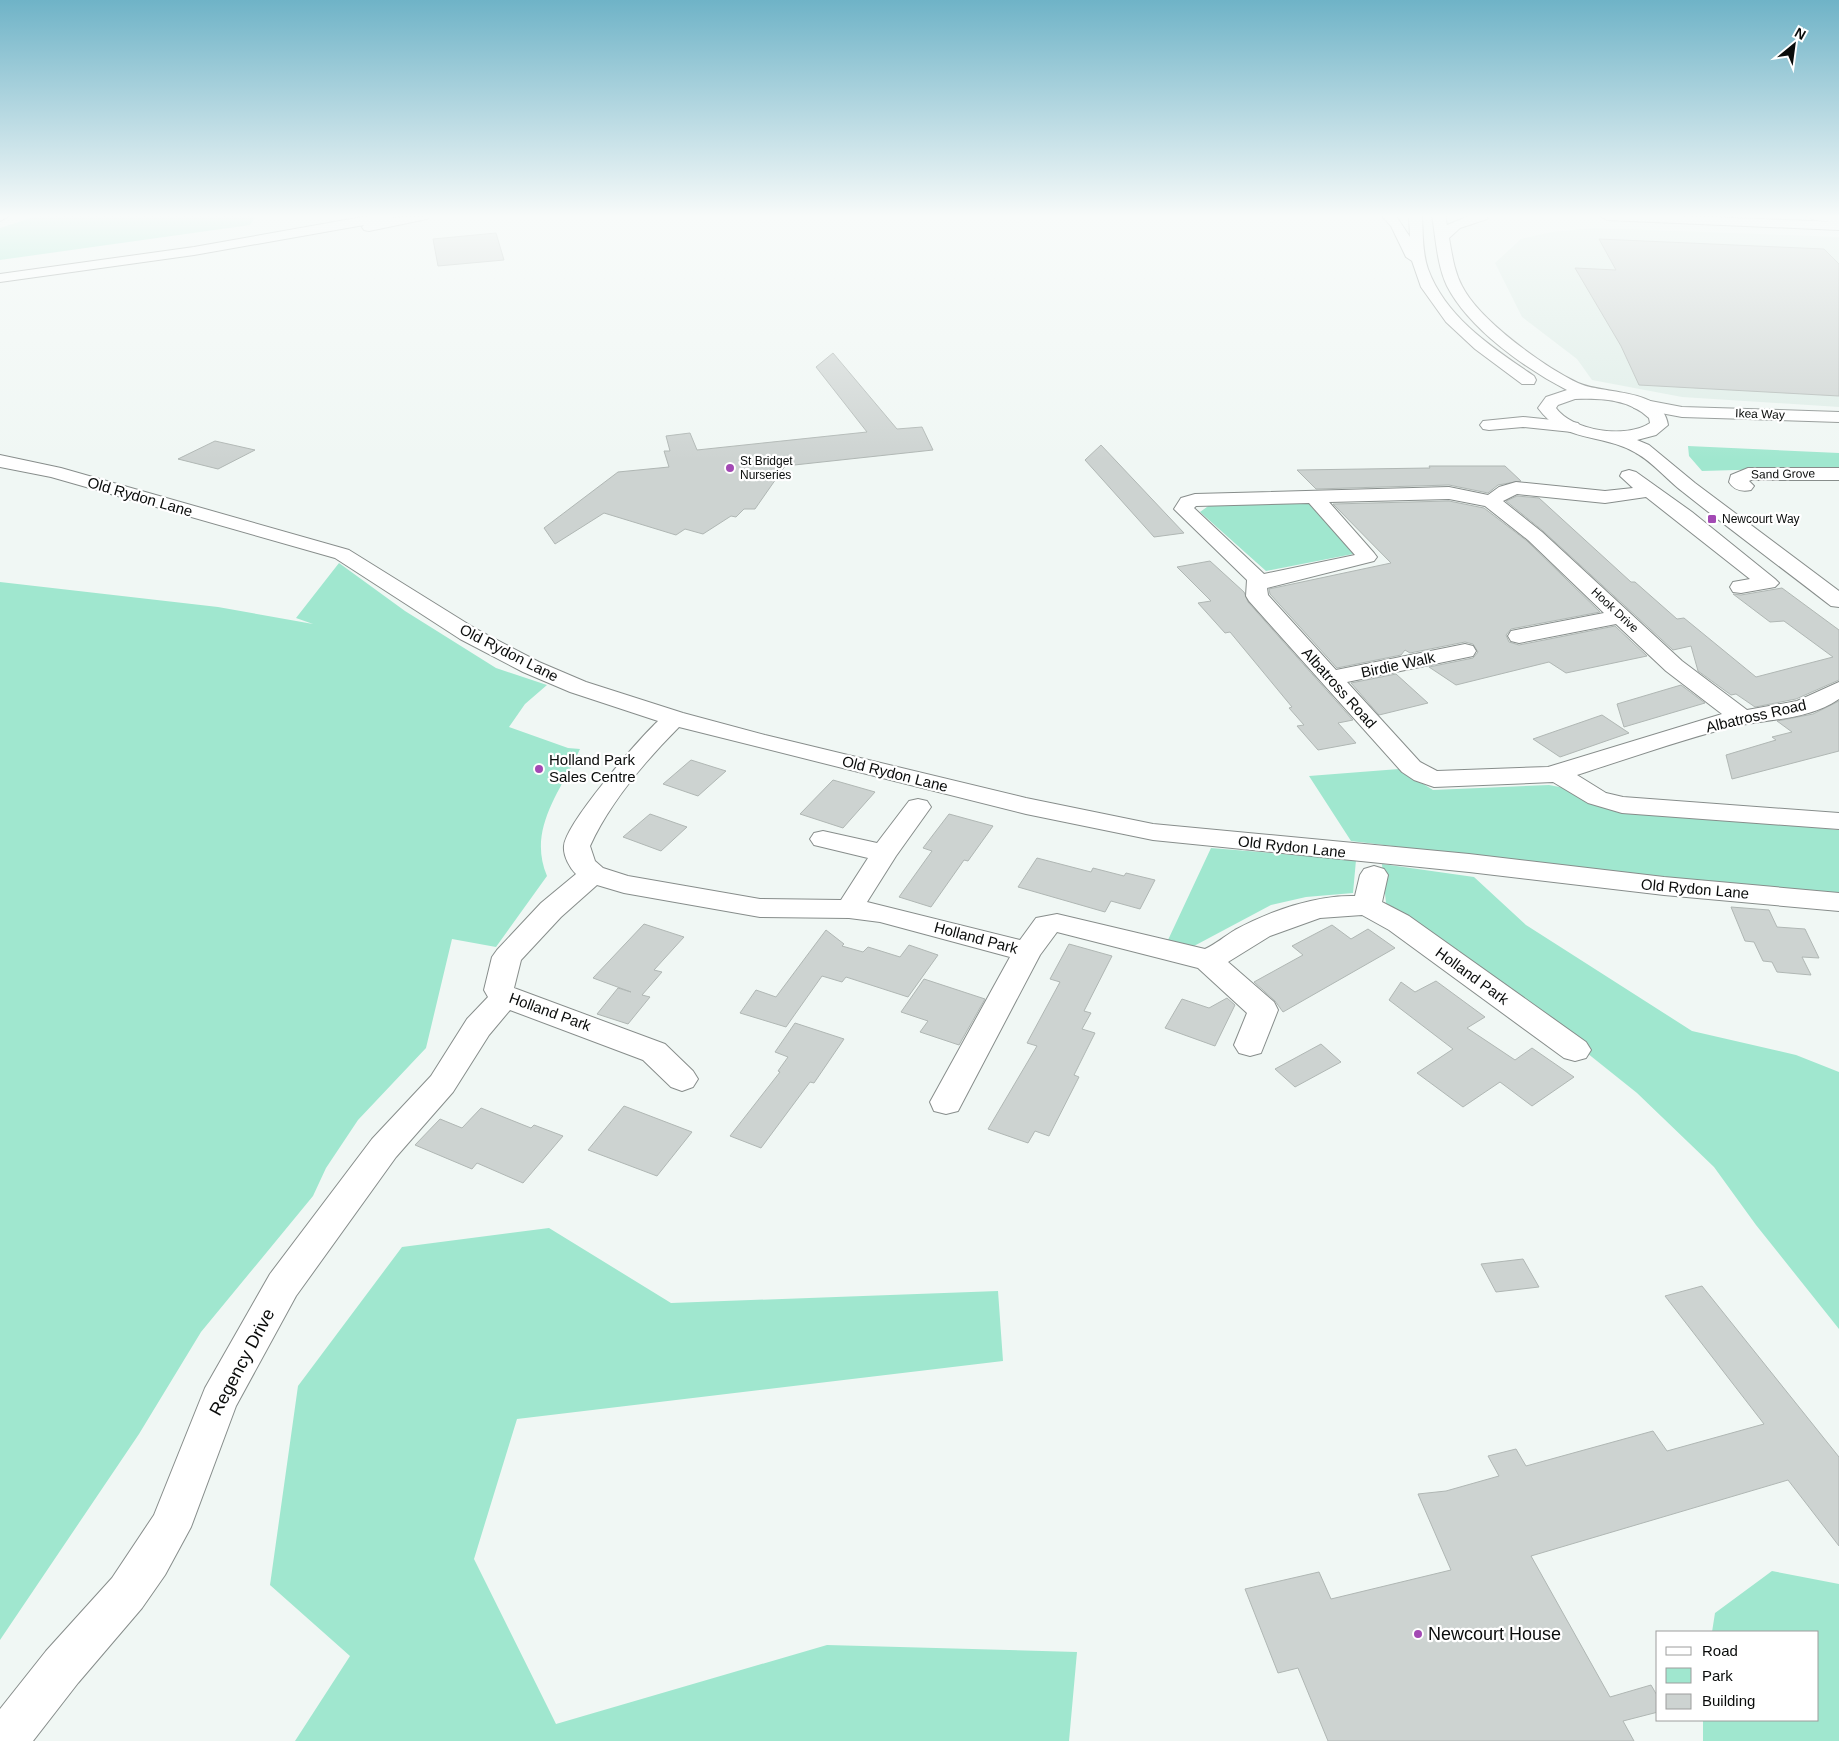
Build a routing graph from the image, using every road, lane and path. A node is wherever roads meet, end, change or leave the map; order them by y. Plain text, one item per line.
1 (1435, 297) edge
2 (1464, 297) edge
3 (1588, 394) junction
4 (1640, 404) junction
5 (1550, 407) junction
6 (1682, 412) junction
7 (1839, 417) edge
8 (1523, 422) junction
9 (1489, 425) dead end
10 (1572, 427) junction
11 (1651, 434) junction
12 (0, 461) edge
13 (1839, 474) edge
14 (1629, 476) dead end
15 (1744, 486) dead end
16 (1651, 491) junction
17 (1314, 497) junction
18 (1195, 500) joint
19 (1491, 501) junction
20 (1258, 582) junction
21 (1741, 587) dead end
22 (1835, 595) edge
23 (1621, 616) junction
24 (1518, 636) dead end
25 (1465, 651) dead end
26 (1330, 678) junction
27 (1839, 689) edge
28 (1741, 717) junction
29 (674, 718) junction
30 (1557, 773) junction
31 (918, 807) dead end
32 (1839, 821) edge
33 (823, 839) dead end
34 (884, 853) junction
35 (594, 874) junction
36 (1374, 875) dead end
37 (1839, 902) edge
38 (1367, 906) junction
39 (849, 909) junction
40 (1027, 952) junction
41 (1206, 959) junction
42 (505, 997) junction
43 (1250, 1044) dead end
44 (1575, 1050) dead end
45 (682, 1079) dead end
46 (946, 1102) dead end
47 (4, 1741) edge

1 - 5 street
2 - 3 street
3 - 4 street, Ikea Way
3 - 5 street
4 - 6 street, Ikea Way
4 - 11 street
5 - 8 street
5 - 10 street
6 - 7 street, Ikea Way
6 - 11 street, Ikea Way
8 - 9 street
8 - 10 street
10 - 11 street
11 - 22 street
12 - 29 street, Old Rydon Lane
13 - 15 street, Sand Grove
14 - 16 street
16 - 19 street
16 - 21 street
17 - 18 street, Hook Drive
17 - 19 street, Hook Drive
17 - 20 street
18 - 20 street, Albatross Road
19 - 23 street, Hook Drive
20 - 26 street, Albatross Road
23 - 24 street
23 - 28 street, Hook Drive
25 - 26 street, Birdie Walk
26 - 30 street, Albatross Road
27 - 28 street, Albatross Road
28 - 30 street, Albatross Road
29 - 35 street
29 - 37 street, Old Rydon Lane
30 - 32 street
31 - 34 street
33 - 34 street
34 - 39 street
35 - 39 street, Holland Park
35 - 42 street, Holland Park
36 - 38 street
38 - 41 street, Holland Park
38 - 44 street, Holland Park
39 - 40 street, Holland Park
40 - 41 street, Holland Park
40 - 46 street
41 - 43 street
42 - 45 street, Holland Park
42 - 47 street, Regency Drive

